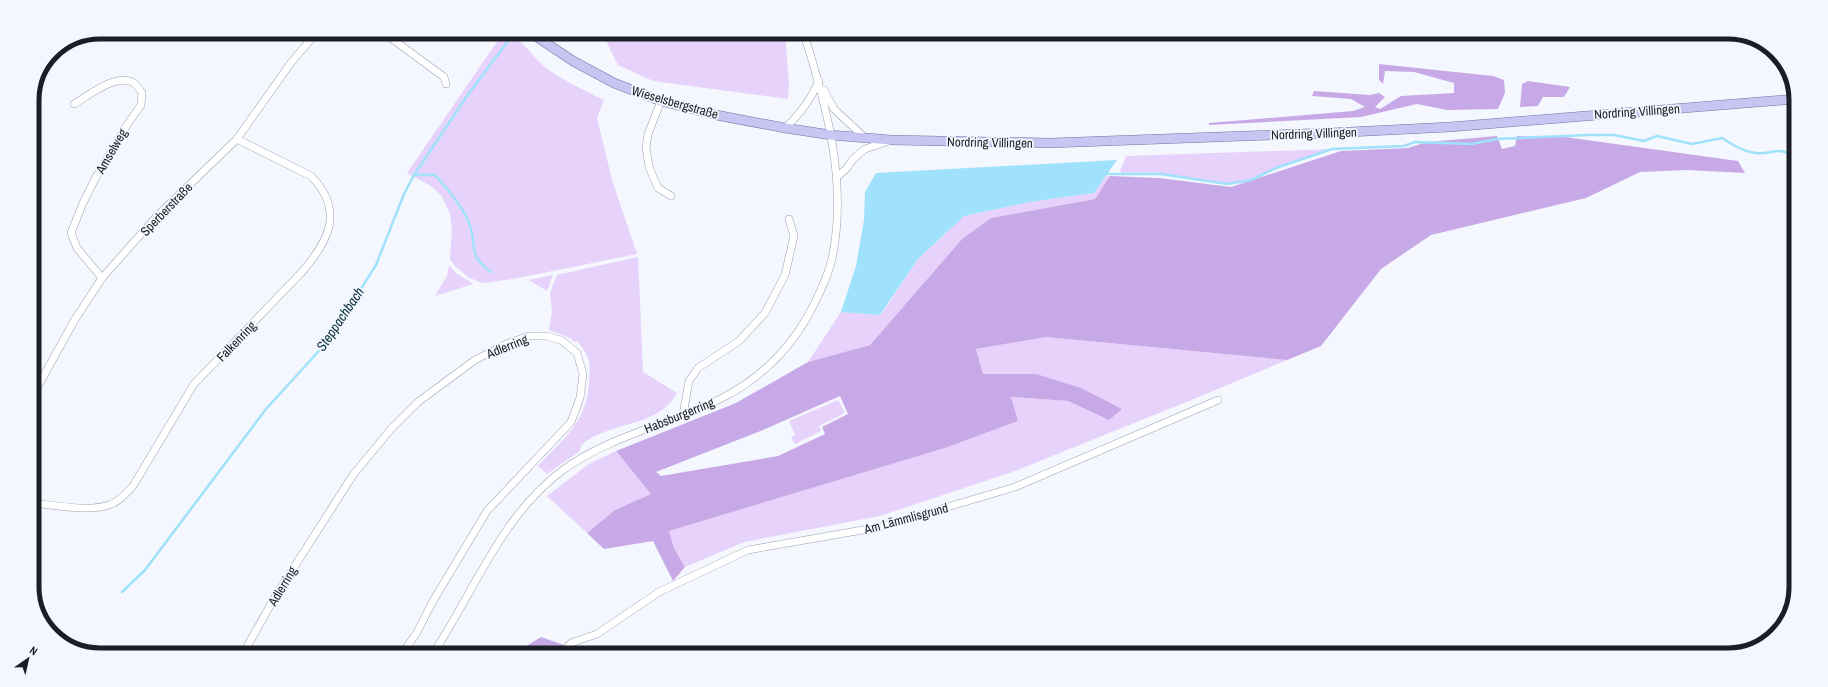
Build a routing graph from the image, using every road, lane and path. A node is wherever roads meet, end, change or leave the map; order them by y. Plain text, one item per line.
1 (311, 39) edge
2 (392, 39) edge
3 (540, 39) edge
4 (806, 39) edge
5 (819, 81) junction
6 (446, 84) dead end
7 (1789, 100) edge
8 (661, 101) junction
9 (74, 104) dead end
10 (785, 128) junction
11 (831, 135) junction
12 (866, 138) junction
13 (237, 139) junction
14 (891, 140) junction
15 (837, 177) junction
16 (671, 196) dead end
17 (789, 219) dead end
18 (102, 278) junction
19 (39, 384) edge
20 (1218, 400) dead end
21 (684, 415) junction
22 (39, 504) edge
23 (246, 648) edge
24 (406, 648) edge
25 (436, 648) edge
26 (567, 648) edge

1 - 13 street, Sperberstraße
2 - 6 street
3 - 8 main road, Wieselsbergstraße
4 - 5 street
5 - 10 street
5 - 11 street, Habsburgerring
5 - 12 street
7 - 14 main road, Nordring Villingen
8 - 10 main road, Wieselsbergstraße
8 - 16 street
9 - 18 street, Amselweg
10 - 11 main road, Wieselsbergstraße
11 - 12 main road, Nordring Villingen
11 - 15 street, Habsburgerring
12 - 14 main road, Nordring Villingen
13 - 18 street, Sperberstraße
13 - 22 street, Falkenring
14 - 15 street
15 - 21 street, Habsburgerring
17 - 21 street
18 - 19 street, Sperberstraße
20 - 26 street, Am Lämmlisgrund
21 - 25 street, Habsburgerring
23 - 24 street, Adlerring

